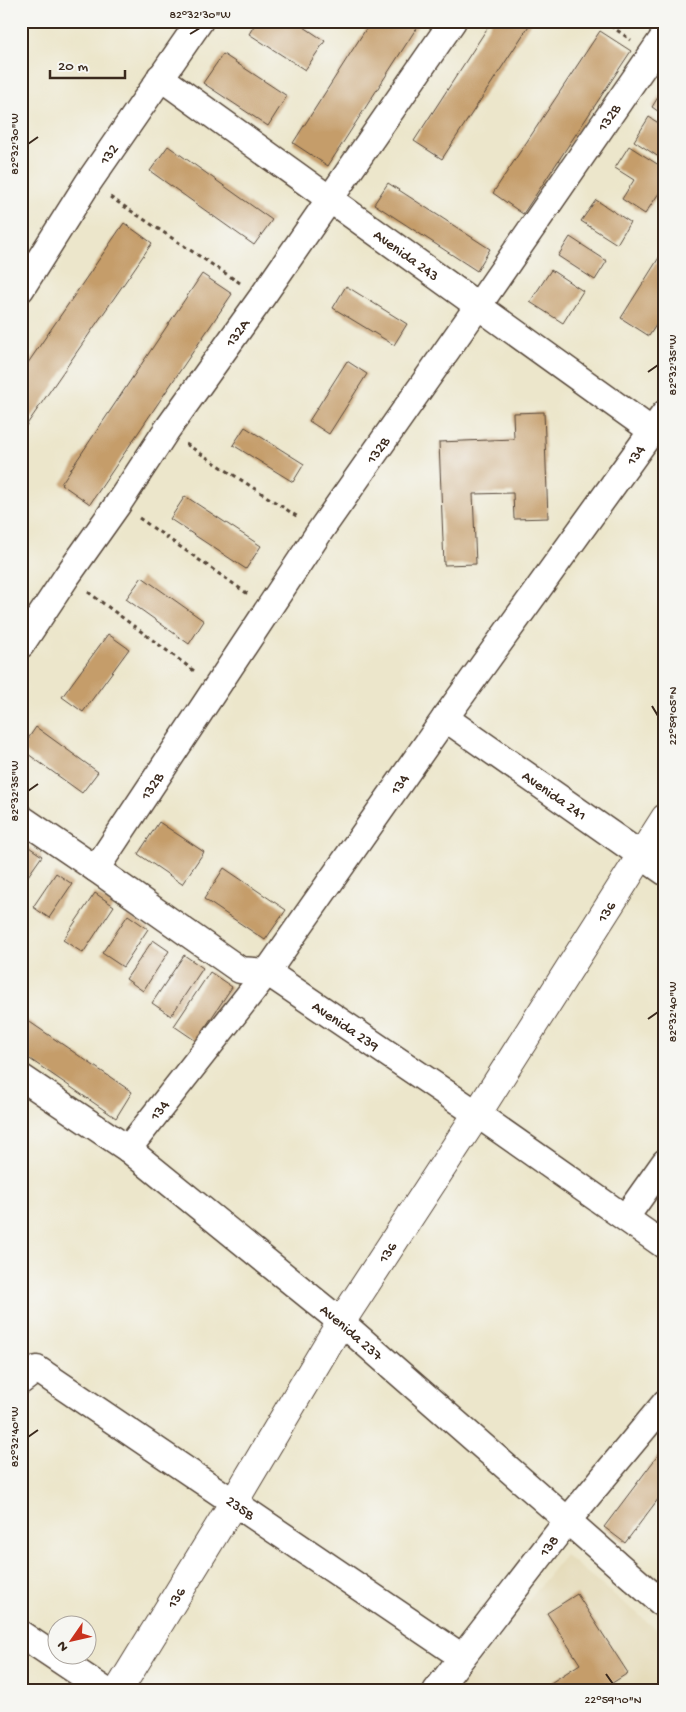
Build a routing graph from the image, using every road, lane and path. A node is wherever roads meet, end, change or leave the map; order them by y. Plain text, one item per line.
1 (200, 21) edge
2 (453, 21) edge
3 (604, 21) edge
4 (658, 45) edge
5 (160, 77) junction
6 (88, 183) junction
7 (330, 199) junction
8 (21, 289) edge
9 (262, 297) junction
10 (478, 306) junction
11 (658, 422) edge
12 (166, 431) junction
13 (118, 504) junction
14 (320, 531) junction
15 (67, 576) junction
16 (270, 609) junction
17 (21, 644) edge
18 (216, 687) junction
19 (445, 718) junction
20 (21, 818) edge
21 (665, 818) edge
22 (641, 856) junction
23 (96, 869) junction
24 (665, 872) edge
25 (267, 972) junction
26 (21, 1077) edge
27 (477, 1114) junction
28 (128, 1149) junction
29 (665, 1162) edge
30 (626, 1217) junction
31 (665, 1246) edge
32 (342, 1322) junction
33 (21, 1381) edge
34 (665, 1403) edge
35 (234, 1502) junction
36 (568, 1520) junction
37 (665, 1606) edge
38 (21, 1634) edge
39 (462, 1657) junction
40 (106, 1691) edge
41 (118, 1691) edge
42 (436, 1691) edge

1 - 5 street, 132
2 - 7 street, 132A
3 - 4 path
4 - 10 street, 132B
5 - 6 street, 132
5 - 7 street, Avenida 243
6 - 8 street, 132
6 - 9 path
7 - 9 street, 132A
7 - 10 street, Avenida 243
9 - 12 street, 132A
10 - 11 street, Avenida 243
10 - 14 street, 132B
11 - 19 street, 134
12 - 13 street, 132A
12 - 14 path
13 - 15 street, 132A
13 - 16 path
14 - 16 street, 132B
15 - 17 street, 132A
15 - 18 path
16 - 18 street, 132B
18 - 23 street, 132B
19 - 22 street, Avenida 241
19 - 25 street, 134
20 - 23 street, Avenida 239
21 - 22 street, 136
22 - 24 street, Avenida 241
22 - 27 street, 136
23 - 25 street, Avenida 239
25 - 27 street, Avenida 239
25 - 28 street, 134
26 - 28 street, Avenida 237
27 - 30 street, Avenida 239
27 - 32 street, 136
28 - 32 street, Avenida 237
29 - 30 street
30 - 31 street, Avenida 239
32 - 35 street, 136
32 - 36 street, Avenida 237
33 - 35 street, 235B
34 - 36 street, 138
35 - 39 street, 235B
35 - 41 street, 136
36 - 37 street, Avenida 237
36 - 39 street, 138
38 - 40 street
39 - 42 street, 138

